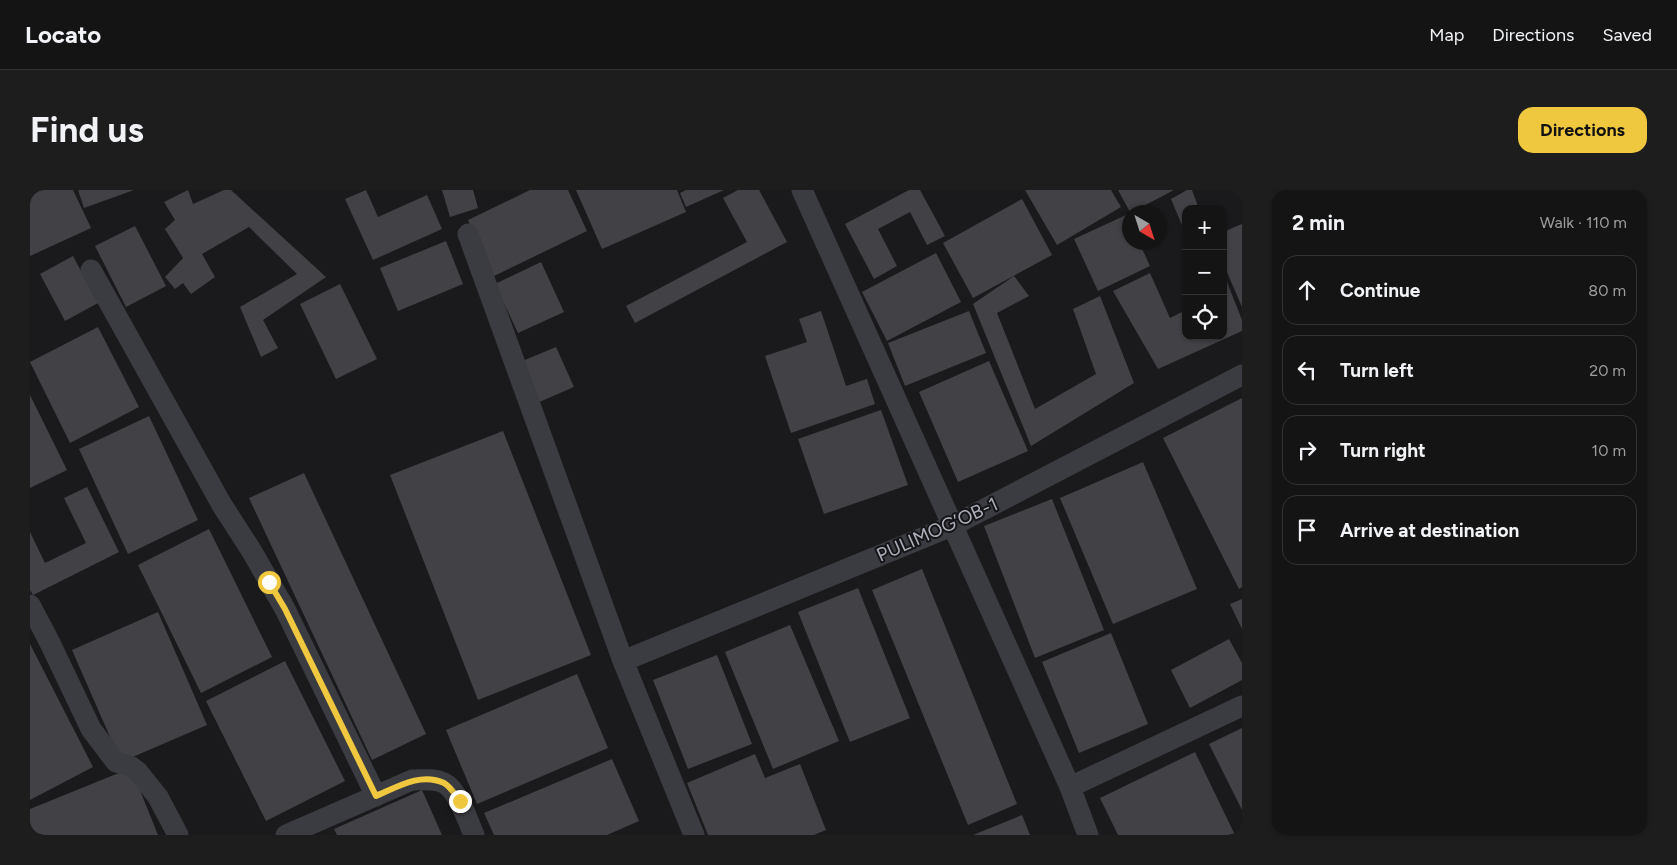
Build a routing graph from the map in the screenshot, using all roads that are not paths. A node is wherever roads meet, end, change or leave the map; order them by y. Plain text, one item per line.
1 (802, 190) edge
2 (468, 234) dead end
3 (92, 270) dead end
4 (1242, 375) edge
5 (954, 525) junction
6 (30, 605) edge
7 (623, 661) junction
8 (1242, 706) edge
9 (1070, 787) junction
10 (376, 796) junction
11 (178, 835) edge
12 (286, 835) edge
13 (474, 835) edge
14 (694, 835) edge
15 (1088, 835) edge

1 - 5 street
2 - 7 street
3 - 10 street
4 - 5 street, PULIMOG’OB-1
5 - 7 street, PULIMOG’OB-1
5 - 9 street
6 - 11 street
7 - 14 street
8 - 9 street
9 - 15 street
10 - 12 street
10 - 13 street

